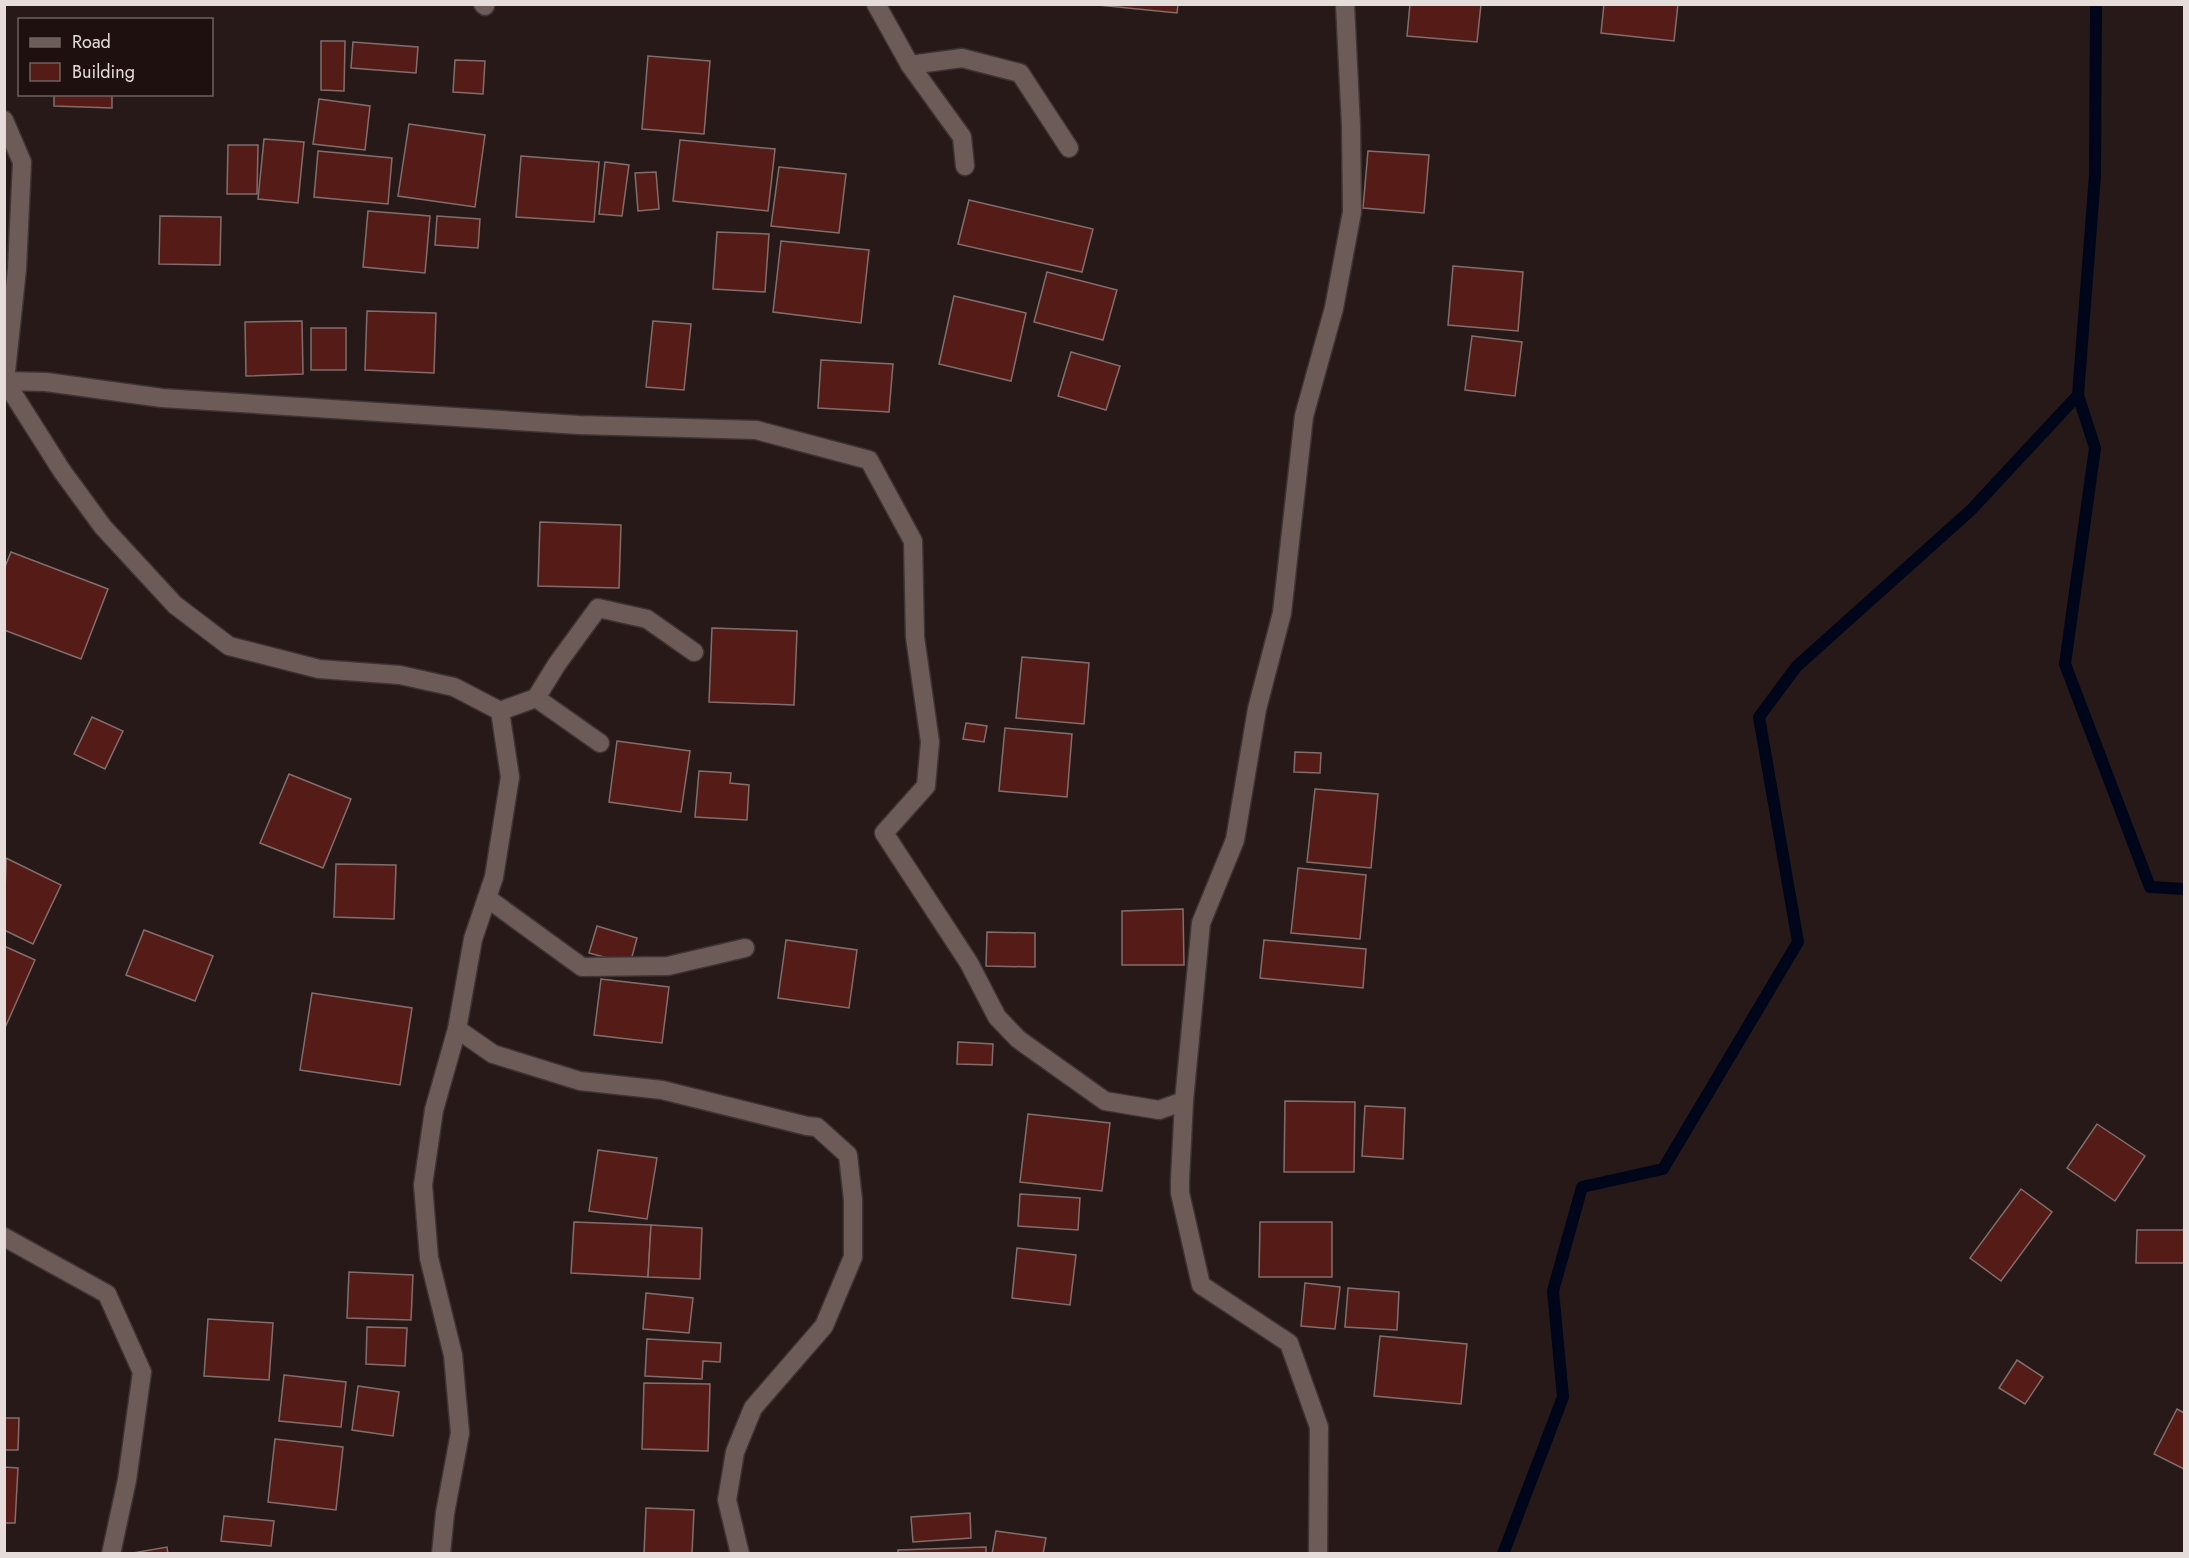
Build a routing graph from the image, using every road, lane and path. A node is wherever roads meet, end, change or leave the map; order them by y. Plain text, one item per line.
1 (876, 4) edge
2 (1345, 4) edge
3 (910, 65) junction
4 (4, 120) edge
5 (1069, 148) dead end
6 (965, 166) dead end
7 (5, 381) edge
8 (694, 652) dead end
9 (536, 698) junction
10 (500, 711) junction
11 (600, 744) dead end
12 (487, 898) junction
13 (745, 948) dead end
14 (457, 1029) junction
15 (1184, 1101) junction
16 (4, 1237) edge
17 (111, 1554) edge
18 (441, 1554) edge
19 (740, 1554) edge
20 (1318, 1554) edge

1 - 3 street
2 - 15 street
3 - 5 street
3 - 6 street
4 - 7 street
7 - 10 street
7 - 15 street
8 - 9 street
9 - 10 street
9 - 11 street
10 - 12 street
12 - 13 street
12 - 14 street
14 - 18 street
14 - 19 street
15 - 20 street
16 - 17 street

